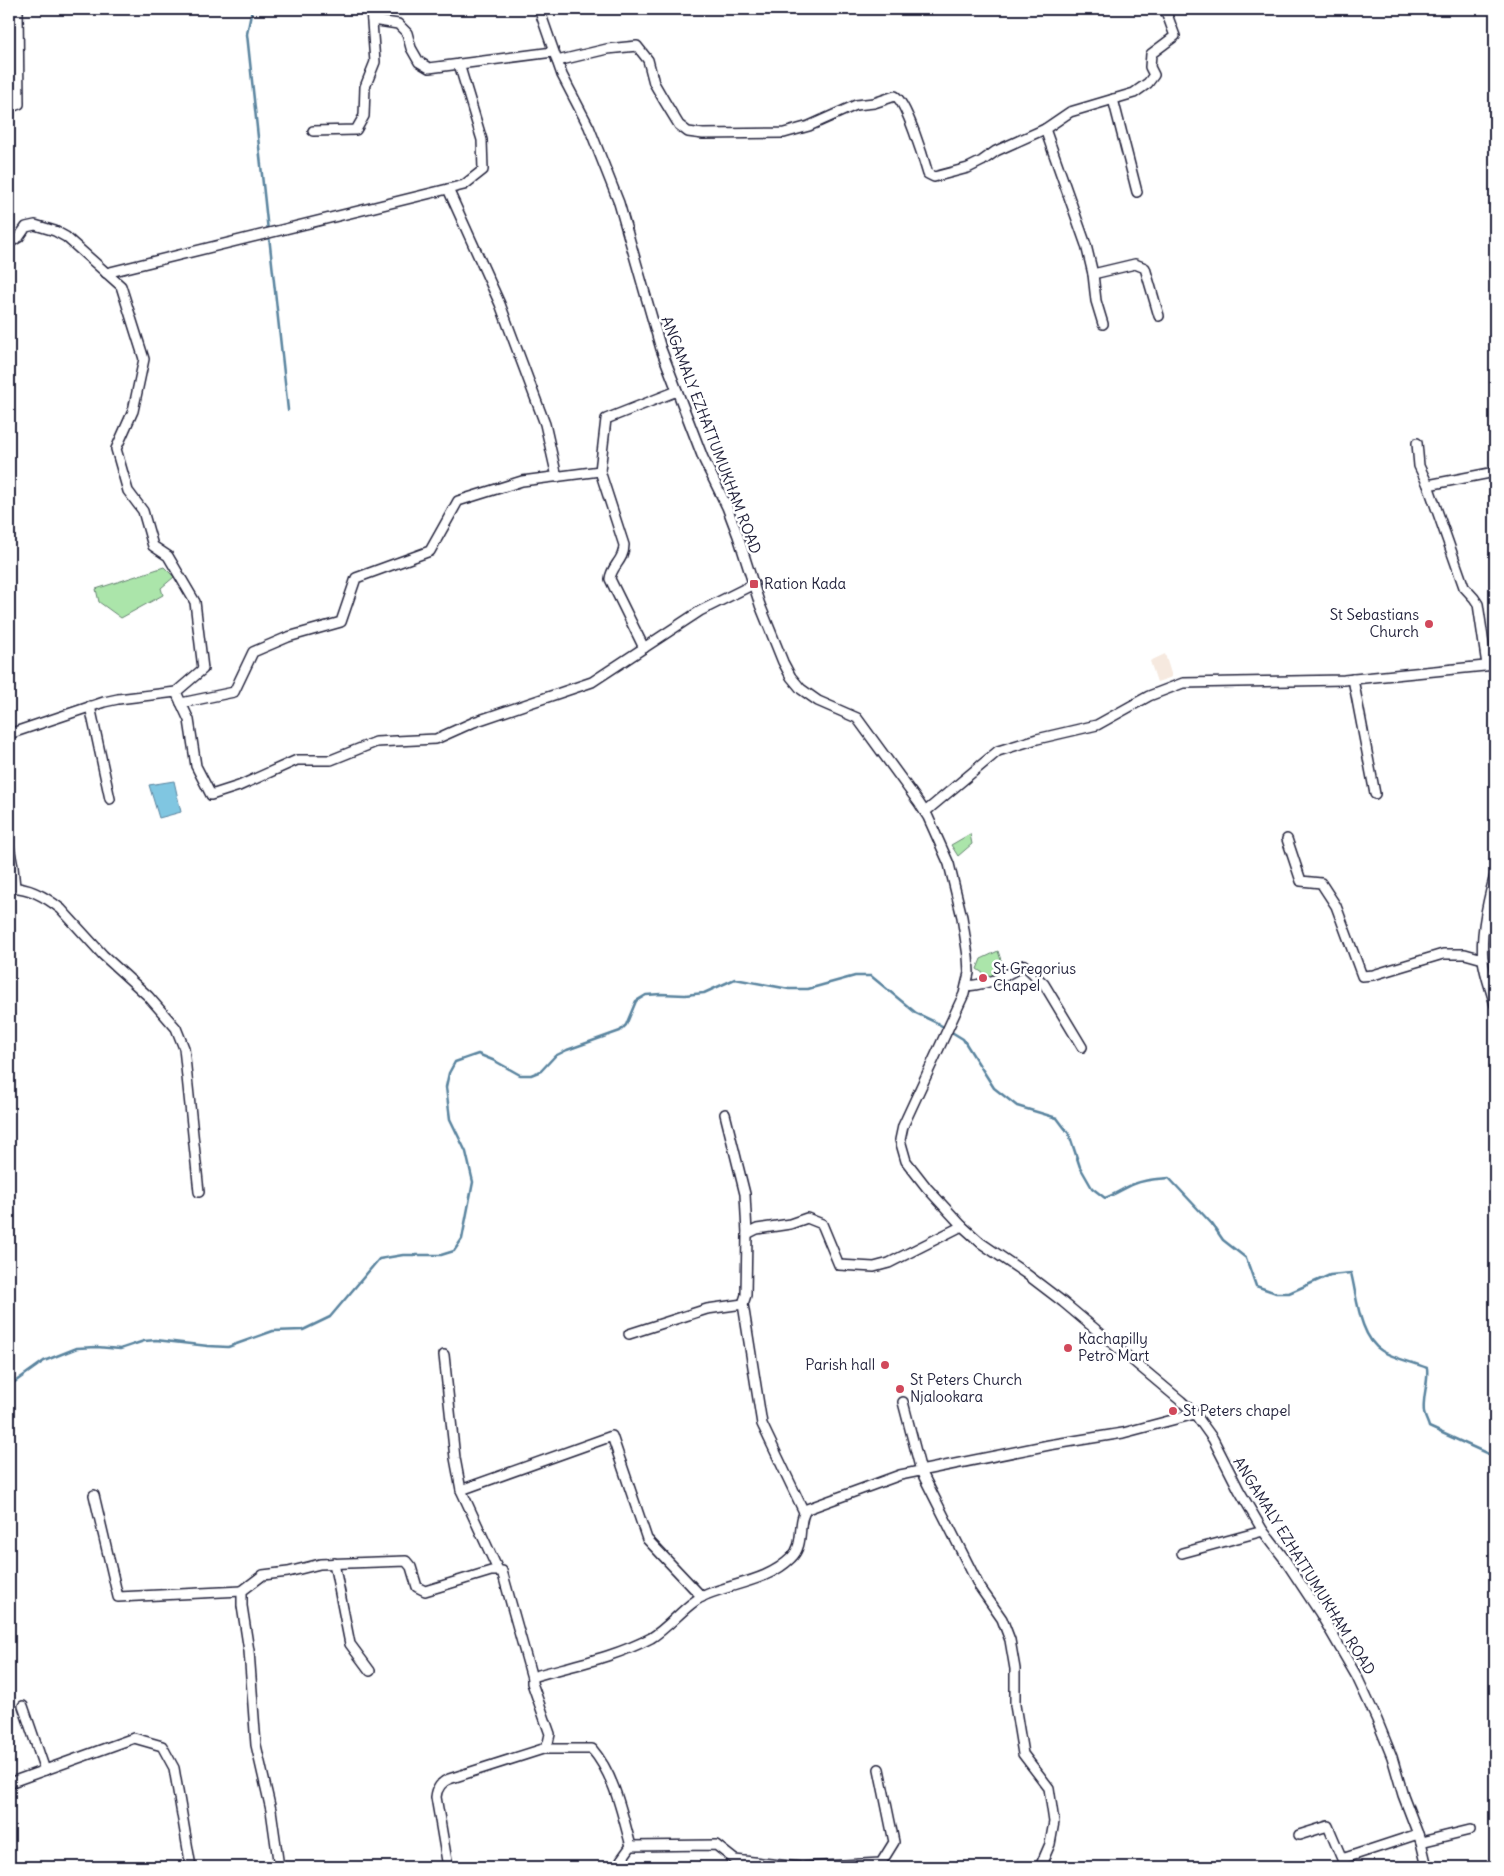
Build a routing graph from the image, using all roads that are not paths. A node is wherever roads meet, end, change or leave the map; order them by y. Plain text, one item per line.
1 (18, 9) edge
2 (371, 9) edge
3 (539, 9) edge
4 (1165, 9) edge
5 (372, 20) junction
6 (555, 56) junction
7 (458, 64) junction
8 (1113, 98) junction
9 (9, 108) edge
10 (1045, 129) junction
11 (313, 131) dead end
12 (448, 189) junction
13 (1137, 192) dead end
14 (9, 243) edge
15 (106, 273) junction
16 (1093, 274) junction
17 (1158, 316) dead end
18 (1102, 324) dead end
19 (677, 391) junction
20 (1417, 443) dead end
21 (600, 472) junction
22 (1495, 472) edge
23 (557, 477) junction
24 (1428, 485) junction
25 (754, 584) junction
26 (644, 648) junction
27 (1491, 665) edge
28 (1353, 679) junction
29 (176, 692) junction
30 (181, 704) junction
31 (90, 706) junction
32 (9, 734) edge
33 (1375, 794) dead end
34 (110, 799) dead end
35 (925, 812) junction
36 (1287, 839) dead end
37 (9, 846) edge
38 (1495, 875) edge
39 (12, 888) edge
40 (1483, 959) junction
41 (967, 986) junction
42 (1495, 1005) edge
43 (1082, 1047) dead end
44 (725, 1114) dead end
45 (199, 1192) dead end
46 (962, 1226) junction
47 (747, 1234) junction
48 (743, 1304) junction
49 (629, 1334) dead end
50 (444, 1355) dead end
51 (903, 1402) dead end
52 (1195, 1414) junction
53 (921, 1471) junction
54 (461, 1490) junction
55 (94, 1495) dead end
56 (804, 1512) junction
57 (1263, 1531) junction
58 (1182, 1553) dead end
59 (334, 1562) junction
60 (498, 1570) junction
61 (242, 1591) junction
62 (702, 1597) junction
63 (370, 1671) dead end
64 (532, 1678) junction
65 (23, 1706) dead end
66 (543, 1749) junction
67 (879, 1769) dead end
68 (45, 1770) junction
69 (9, 1783) edge
70 (1470, 1830) dead end
71 (1299, 1835) dead end
72 (1420, 1838) junction
73 (631, 1846) junction
74 (191, 1867) edge
75 (279, 1867) edge
76 (448, 1867) edge
77 (618, 1867) edge
78 (800, 1867) edge
79 (805, 1867) edge
80 (1040, 1867) edge
81 (1427, 1867) edge

1 - 9 street
2 - 5 street
3 - 6 street, ANGAMALY EZHATTUMUKHAM ROAD
4 - 8 street
5 - 7 street
5 - 11 street
6 - 7 street
6 - 10 street
6 - 19 street, ANGAMALY EZHATTUMUKHAM ROAD
7 - 12 street
8 - 10 street
8 - 13 street
10 - 16 street
12 - 15 street
12 - 23 street
14 - 15 street
15 - 29 street
16 - 17 street
16 - 18 street
19 - 21 street
19 - 25 street, ANGAMALY EZHATTUMUKHAM ROAD
20 - 24 street
21 - 23 street
21 - 26 street
22 - 24 street
23 - 30 street
24 - 27 street
25 - 26 street
25 - 35 street, ANGAMALY EZHATTUMUKHAM ROAD
26 - 30 street
27 - 28 street
28 - 33 street
28 - 35 street
29 - 30 street
29 - 31 street
31 - 32 street
31 - 34 street
35 - 41 street, ANGAMALY EZHATTUMUKHAM ROAD
36 - 40 street
37 - 39 street
38 - 40 street
39 - 45 street
40 - 42 street
41 - 43 street
41 - 46 street, ANGAMALY EZHATTUMUKHAM ROAD
44 - 47 street
46 - 47 street
46 - 52 street, ANGAMALY EZHATTUMUKHAM ROAD
47 - 48 street
48 - 49 street
48 - 56 street
50 - 54 street
51 - 53 street
52 - 53 street
52 - 57 street, ANGAMALY EZHATTUMUKHAM ROAD
53 - 56 street
53 - 80 street
54 - 60 street
54 - 62 street
55 - 61 street
56 - 62 street
57 - 58 street
57 - 72 street, ANGAMALY EZHATTUMUKHAM ROAD
59 - 60 street
59 - 61 street
59 - 63 street
60 - 64 street
61 - 75 street
62 - 64 street
64 - 66 street
65 - 68 street
66 - 73 street
66 - 76 street
67 - 79 street
68 - 69 street
68 - 74 street
70 - 72 street
71 - 72 street
72 - 81 street, ANGAMALY EZHATTUMUKHAM ROAD
73 - 77 street
73 - 78 street

